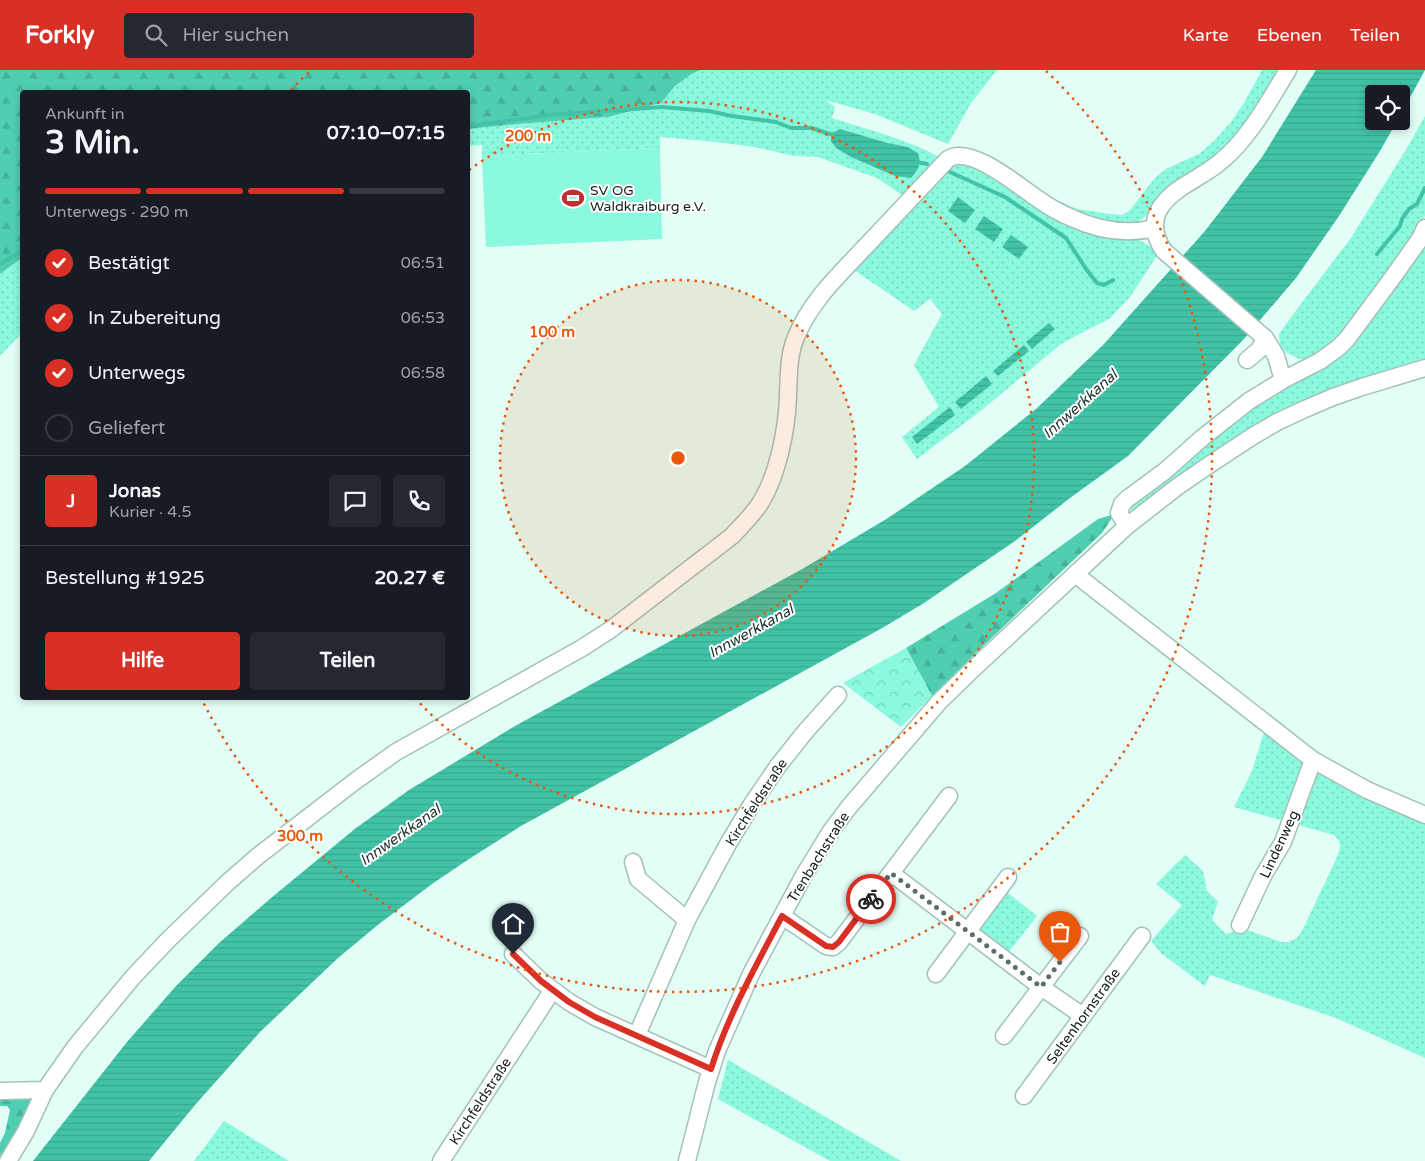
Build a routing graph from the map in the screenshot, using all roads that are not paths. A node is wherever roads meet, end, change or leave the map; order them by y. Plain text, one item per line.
1 (1288, 70) edge
2 (1154, 228) junction
3 (1425, 228) edge
4 (1262, 336) junction
5 (1247, 360) dead end
6 (1425, 368) edge
7 (1283, 380) junction
8 (1127, 526) junction
9 (1075, 574) junction
10 (838, 695) dead end
11 (1313, 760) junction
12 (949, 796) dead end
13 (1425, 815) edge
14 (633, 862) dead end
15 (891, 873) junction
16 (1008, 877) dead end
17 (782, 916) junction
18 (687, 920) junction
19 (1240, 926) dead end
20 (967, 930) junction
21 (1080, 936) dead end
22 (1142, 936) dead end
23 (513, 954) dead end
24 (936, 974) dead end
25 (1041, 987) junction
26 (552, 990) junction
27 (1083, 1016) junction
28 (637, 1036) junction
29 (1004, 1036) dead end
30 (711, 1069) junction
31 (45, 1090) junction
32 (0, 1091) edge
33 (1024, 1096) dead end
34 (8, 1161) edge
35 (441, 1161) edge
36 (687, 1161) edge

1 - 2 street
2 - 4 street
2 - 31 street
3 - 7 street
4 - 5 street
4 - 7 street
6 - 8 street, Trenbachstraße
7 - 8 street
8 - 9 street, Trenbachstraße
9 - 11 street
9 - 17 street, Trenbachstraße
10 - 18 street, Kirchfeldstraße
11 - 13 street
11 - 19 street, Lindenweg
12 - 15 street
14 - 18 street
15 - 17 street
15 - 20 street
16 - 20 street
17 - 30 street, Trenbachstraße
18 - 28 street, Kirchfeldstraße
20 - 24 street
20 - 25 street
21 - 25 street
22 - 27 street, Seltenhornstraße
23 - 26 street
25 - 27 street
25 - 29 street
26 - 28 street
26 - 35 street, Kirchfeldstraße
27 - 33 street, Seltenhornstraße
28 - 30 street
30 - 36 street, Trenbachstraße
31 - 32 street
31 - 34 street

